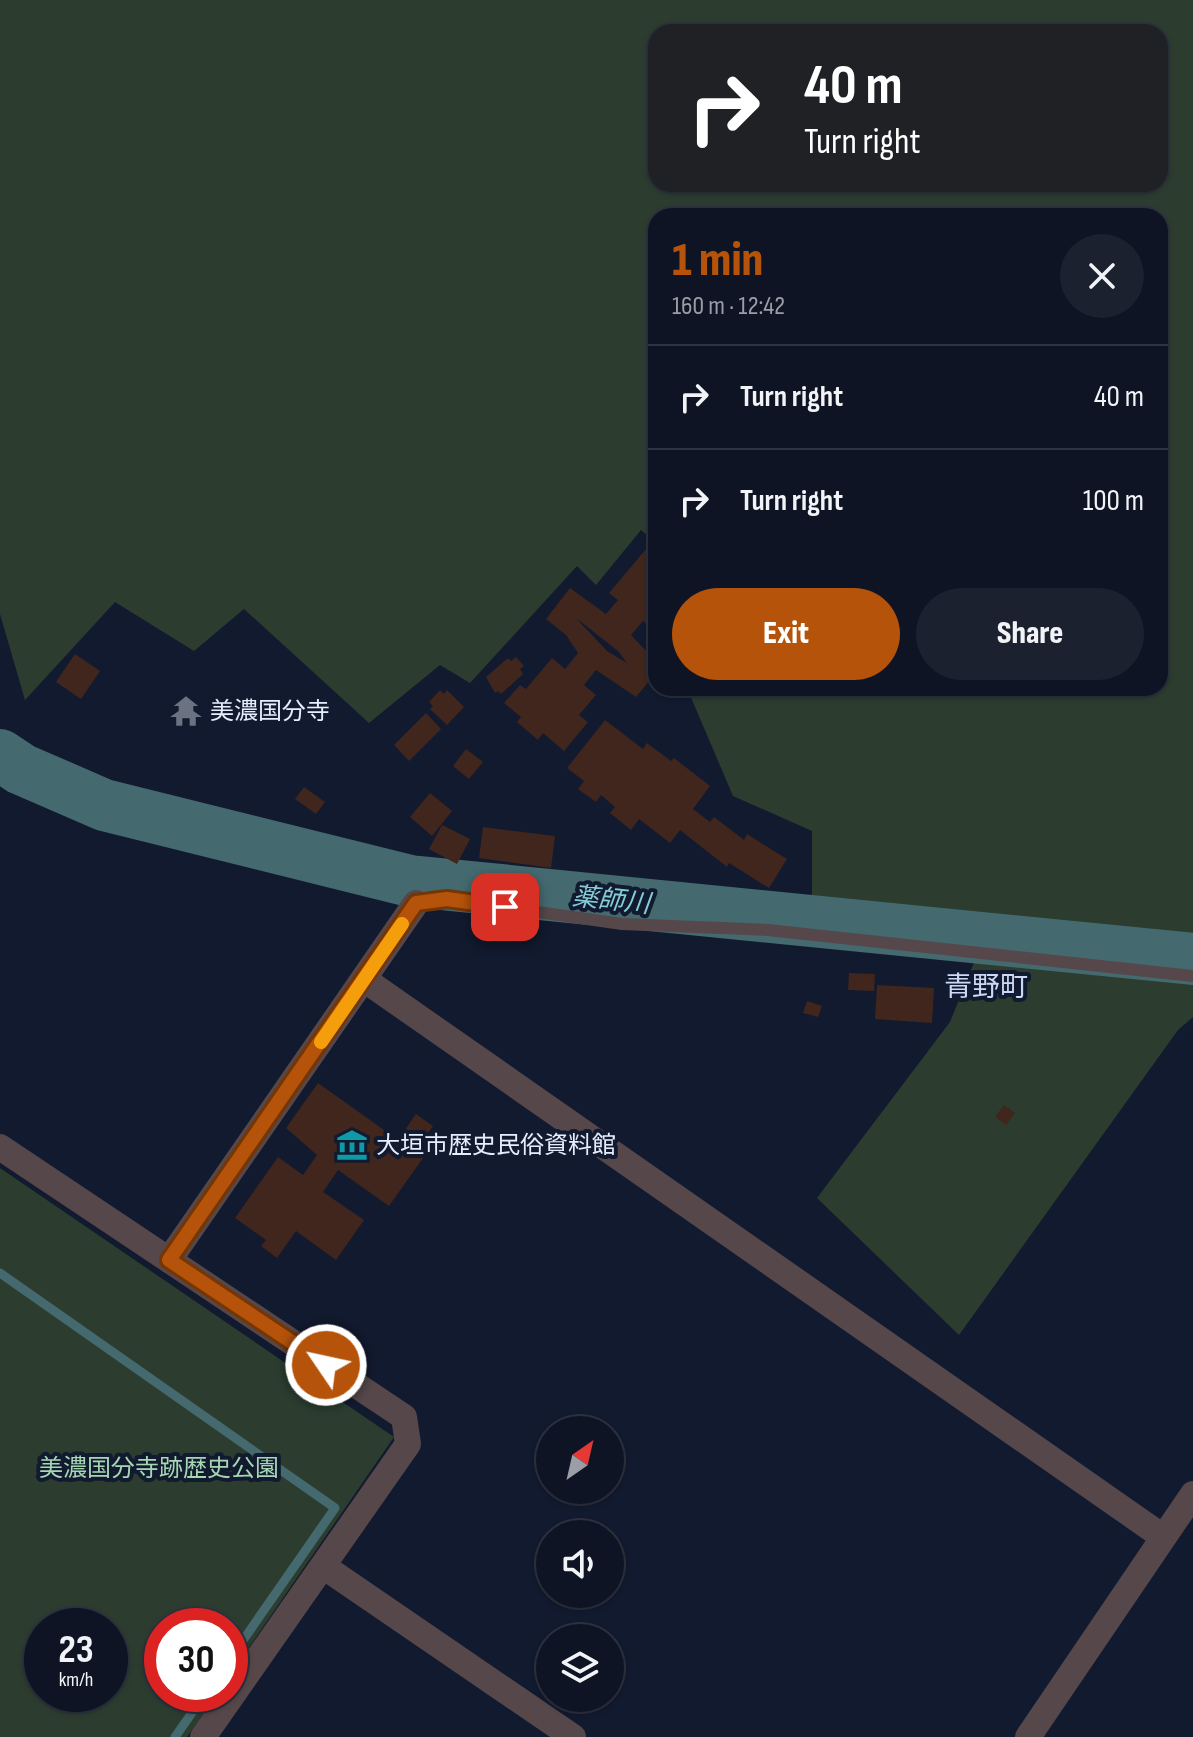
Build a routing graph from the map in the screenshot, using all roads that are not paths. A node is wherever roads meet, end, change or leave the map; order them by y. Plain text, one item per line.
1 (416, 903) joint
2 (1193, 976) edge
3 (365, 980) junction
4 (0, 1147) edge
5 (169, 1260) junction
6 (1193, 1494) edge
7 (1163, 1537) junction
8 (323, 1566) junction
9 (203, 1737) edge
10 (573, 1737) edge
11 (1028, 1737) edge

1 - 2 lane
1 - 3 street
3 - 5 street
3 - 7 street
4 - 5 street
5 - 8 street
6 - 7 street
7 - 11 street
8 - 9 street
8 - 10 street

